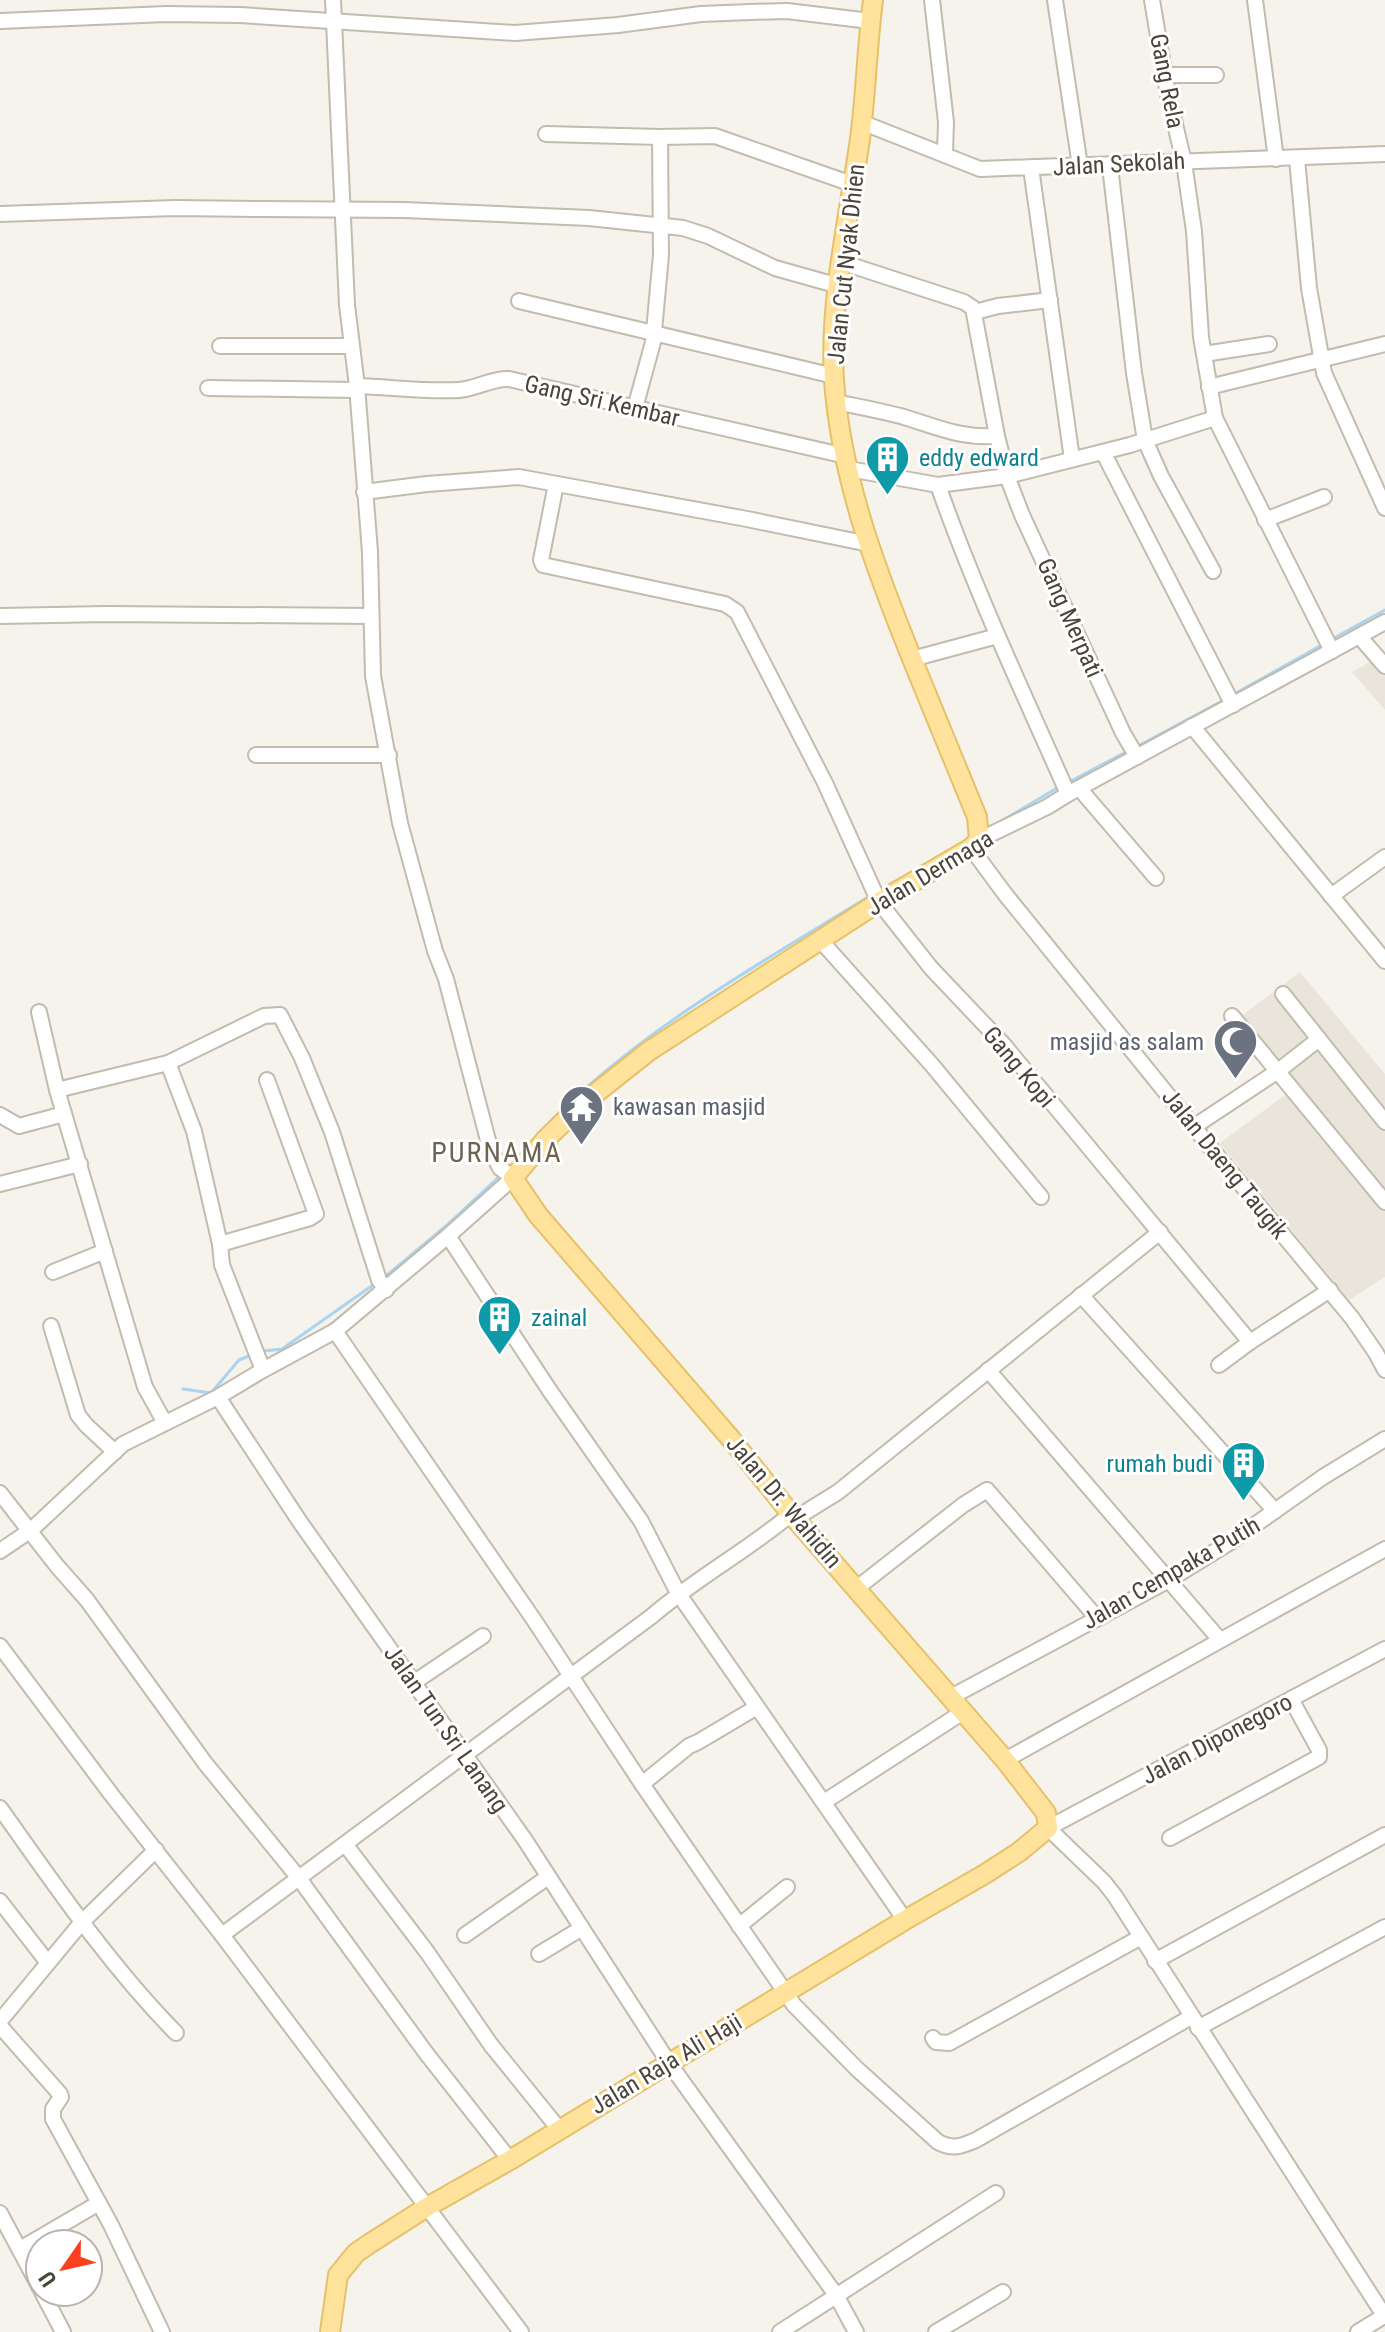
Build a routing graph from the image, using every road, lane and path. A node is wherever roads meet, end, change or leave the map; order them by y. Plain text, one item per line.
1 (333, 0) edge
2 (873, 0) edge
3 (932, 0) edge
4 (1055, 0) edge
5 (1152, 0) edge
6 (1255, 0) edge
7 (0, 21) edge
8 (333, 21) junction
9 (870, 21) junction
10 (1164, 75) junction
11 (1216, 75) dead end
12 (861, 122) junction
13 (546, 134) dead end
14 (660, 137) junction
15 (945, 153) junction
16 (1385, 154) edge
17 (1276, 159) junction
18 (1297, 159) junction
19 (1184, 162) junction
20 (1080, 166) junction
21 (1110, 166) junction
22 (1031, 168) junction
23 (852, 184) junction
24 (344, 210) junction
25 (0, 214) edge
26 (660, 225) junction
27 (841, 262) junction
28 (839, 286) junction
29 (1050, 300) junction
30 (519, 301) dead end
31 (975, 312) junction
32 (654, 333) junction
33 (1269, 344) dead end
34 (1385, 344) edge
35 (220, 346) dead end
36 (351, 346) junction
37 (1204, 354) junction
38 (1322, 361) junction
39 (834, 376) junction
40 (1209, 387) junction
41 (208, 388) dead end
42 (357, 388) junction
43 (836, 402) junction
44 (635, 408) junction
45 (1215, 418) junction
46 (997, 436) junction
47 (1145, 440) junction
48 (1103, 452) junction
49 (1072, 459) junction
50 (847, 462) junction
51 (1007, 476) junction
52 (556, 484) junction
53 (938, 485) junction
54 (364, 492) junction
55 (1324, 497) dead end
56 (1385, 508) edge
57 (1265, 520) junction
58 (869, 544) junction
59 (1213, 571) dead end
60 (0, 616) edge
61 (371, 616) junction
62 (1385, 622) edge
63 (1359, 636) junction
64 (990, 638) dead end
65 (1332, 651) junction
66 (912, 659) junction
67 (1385, 666) edge
68 (1233, 705) junction
69 (1192, 726) junction
70 (256, 755) dead end
71 (389, 755) junction
72 (1137, 757) junction
73 (1073, 791) junction
74 (975, 844) junction
75 (1385, 857) edge
76 (1156, 878) dead end
77 (1331, 896) junction
78 (879, 902) junction
79 (821, 941) junction
80 (1385, 961) edge
81 (1283, 994) dead end
82 (39, 1012) dead end
83 (1232, 1016) dead end
84 (1319, 1039) junction
85 (168, 1063) junction
86 (1278, 1071) junction
87 (267, 1080) dead end
88 (57, 1090) junction
89 (64, 1114) junction
90 (0, 1115) edge
91 (1385, 1122) edge
92 (1195, 1126) junction
93 (80, 1164) junction
94 (513, 1178) junction
95 (0, 1184) edge
96 (1041, 1197) dead end
97 (1385, 1202) edge
98 (1160, 1232) junction
99 (448, 1236) junction
100 (220, 1244) junction
101 (105, 1251) junction
102 (53, 1272) dead end
103 (386, 1290) junction
104 (1330, 1290) junction
105 (1081, 1295) junction
106 (51, 1326) dead end
107 (335, 1331) junction
108 (1250, 1342) junction
109 (1381, 1350) edge
110 (1219, 1365) dead end
111 (263, 1370) junction
112 (988, 1370) junction
113 (1385, 1370) edge
114 (218, 1397) junction
115 (165, 1423) junction
116 (1385, 1439) edge
117 (115, 1452) junction
118 (0, 1493) edge
119 (1275, 1511) junction
120 (794, 1516) junction
121 (31, 1530) junction
122 (1385, 1549) edge
123 (0, 1551) edge
124 (1167, 1581) junction
125 (857, 1588) junction
126 (678, 1593) junction
127 (1097, 1618) junction
128 (483, 1636) dead end
129 (1220, 1640) junction
130 (1385, 1649) edge
131 (2, 1654) edge
132 (569, 1676) junction
133 (413, 1683) junction
134 (1291, 1699) junction
135 (957, 1705) junction
136 (757, 1707) junction
137 (465, 1755) junction
138 (1005, 1760) junction
139 (642, 1784) junction
140 (824, 1802) junction
141 (0, 1808) edge
142 (1048, 1828) junction
143 (1385, 1835) edge
144 (1170, 1838) dead end
145 (345, 1844) junction
146 (156, 1850) junction
147 (298, 1877) junction
148 (548, 1877) junction
149 (787, 1887) dead end
150 (0, 1901) edge
151 (905, 1920) junction
152 (82, 1922) junction
153 (739, 1926) junction
154 (1385, 1927) edge
155 (582, 1928) junction
156 (222, 1935) junction
157 (465, 1935) dead end
158 (1141, 1937) junction
159 (539, 1954) dead end
160 (1155, 1961) junction
161 (48, 1963) junction
162 (779, 1996) junction
163 (0, 2023) edge
164 (1194, 2023) junction
165 (176, 2033) dead end
166 (933, 2038) dead end
167 (669, 2063) junction
168 (559, 2129) junction
169 (510, 2160) junction
170 (996, 2193) dead end
171 (99, 2203) junction
172 (427, 2207) junction
173 (0, 2213) edge
174 (20, 2249) junction
175 (24, 2257) edge
176 (1003, 2292) dead end
177 (836, 2295) junction
178 (50, 2308) edge
179 (1385, 2316) edge
180 (63, 2332) edge
181 (162, 2332) edge
182 (330, 2332) edge
183 (521, 2332) edge
184 (780, 2332) edge
185 (856, 2332) edge
186 (936, 2332) edge
187 (1358, 2332) edge

1 - 8 street
2 - 9 main road, Jalan Cut Nyak Dhien
3 - 15 street
4 - 20 street
5 - 10 street, Gang Rela
6 - 17 street
7 - 8 street
8 - 9 street
8 - 24 street
9 - 12 main road, Jalan Cut Nyak Dhien
10 - 11 street
10 - 19 street, Gang Rela
12 - 15 street, Jalan Sekolah
12 - 23 main road, Jalan Cut Nyak Dhien
13 - 14 street
14 - 23 street
14 - 26 street
15 - 22 street, Jalan Sekolah
16 - 18 street, Jalan Sekolah
17 - 18 street, Jalan Sekolah
17 - 19 street, Jalan Sekolah
18 - 38 street
19 - 21 street, Jalan Sekolah
19 - 37 street, Gang Rela
20 - 21 street, Jalan Sekolah
20 - 22 street, Jalan Sekolah
21 - 47 street
22 - 29 street
23 - 27 main road, Jalan Cut Nyak Dhien
24 - 25 street
24 - 26 street
24 - 36 street
26 - 28 street
26 - 32 street
27 - 28 main road, Jalan Cut Nyak Dhien
27 - 31 street
28 - 39 main road, Jalan Cut Nyak Dhien
29 - 31 street
29 - 49 street
30 - 32 street
31 - 46 street, Gang Merpati
32 - 39 street
32 - 44 street
33 - 37 street
34 - 38 street
35 - 36 street
36 - 42 street
37 - 40 street, Gang Rela
38 - 40 street
38 - 56 street
39 - 43 main road, Jalan Cut Nyak Dhien
40 - 45 street, Gang Rela
41 - 42 street, Gang Sri Kembar
42 - 44 street, Gang Sri Kembar
42 - 54 street
43 - 46 street
43 - 50 main road, Jalan Cut Nyak Dhien
44 - 50 street, Gang Sri Kembar
45 - 47 street, Gang Sri Kembar
45 - 57 street, Gang Rela
46 - 51 street, Gang Merpati
47 - 48 street, Gang Sri Kembar
47 - 59 street
48 - 49 street, Gang Sri Kembar
48 - 68 street
49 - 51 street, Gang Sri Kembar
50 - 53 street, Gang Sri Kembar
50 - 58 main road, Jalan Cut Nyak Dhien
51 - 53 street, Gang Sri Kembar
51 - 72 street, Gang Merpati
52 - 54 street
52 - 58 street
52 - 78 street, Gang Kopi
53 - 73 street
54 - 61 street
55 - 57 street
57 - 65 street, Gang Rela
58 - 66 main road, Jalan Cut Nyak Dhien
60 - 61 street
61 - 71 street
62 - 63 street, Jalan Dermaga
63 - 65 street, Jalan Dermaga
63 - 67 street
64 - 66 street
65 - 68 street, Jalan Dermaga
66 - 74 main road, Jalan Cut Nyak Dhien
68 - 69 street, Jalan Dermaga
69 - 72 street, Jalan Dermaga
69 - 77 street
70 - 71 street
71 - 94 street
72 - 73 street, Jalan Dermaga
73 - 74 street, Jalan Dermaga
73 - 76 street
74 - 78 main road, Jalan Dermaga
74 - 92 street, Jalan Daeng Taugik
75 - 77 street
77 - 80 street
78 - 79 main road, Jalan Dermaga
78 - 98 street, Gang Kopi
79 - 94 main road, Jalan Dermaga
79 - 96 street
81 - 84 street
82 - 88 street
83 - 86 street
84 - 86 street
84 - 91 street
85 - 88 street
85 - 100 street
85 - 103 street
86 - 92 street
86 - 97 street
87 - 100 street
88 - 89 street
89 - 90 street
89 - 93 street
92 - 104 street, Jalan Daeng Taugik
93 - 95 street
93 - 101 street
94 - 99 street
94 - 120 main road, Jalan Dr. Wahidin
98 - 105 street
98 - 108 street, Gang Kopi
99 - 103 street
99 - 126 street
100 - 111 street
101 - 102 street
101 - 115 street
103 - 107 street
104 - 108 street
104 - 109 street, Jalan Daeng Taugik
105 - 112 street
105 - 119 street
106 - 117 street
107 - 111 street
107 - 132 street
108 - 110 street
109 - 113 street, Jalan Daeng Taugik
111 - 114 street
112 - 120 street
112 - 124 street
114 - 115 street
114 - 133 street, Jalan Tun Sri Lanang
115 - 117 street
116 - 119 street, Jalan Cempaka Putih
117 - 121 street
118 - 121 street
119 - 124 street, Jalan Cempaka Putih
120 - 125 main road, Jalan Dr. Wahidin
120 - 126 street
121 - 123 street
121 - 147 street
122 - 129 street
124 - 127 street, Jalan Cempaka Putih
124 - 129 street
125 - 127 street
125 - 135 main road, Jalan Dr. Wahidin
126 - 132 street
126 - 136 street
127 - 135 street, Jalan Cempaka Putih
128 - 133 street
129 - 138 street
130 - 134 street, Jalan Diponegoro
131 - 146 street
132 - 137 street
132 - 139 street
133 - 137 street, Jalan Tun Sri Lanang
134 - 142 street, Jalan Diponegoro
134 - 144 street
135 - 138 main road, Jalan Dr. Wahidin
135 - 140 street, Jalan Cempaka Putih
136 - 139 street
136 - 140 street
137 - 145 street
137 - 148 street, Jalan Tun Sri Lanang
138 - 142 main road, Jalan Dr. Wahidin
139 - 153 street
140 - 151 street
141 - 152 street
142 - 151 main road, Jalan Raja Ali Haji
142 - 158 street
143 - 160 street
145 - 147 street
145 - 168 street
146 - 152 street
146 - 156 street
147 - 156 street
147 - 169 street
148 - 155 street, Jalan Tun Sri Lanang
148 - 157 street
149 - 153 street
150 - 161 street
151 - 162 main road, Jalan Raja Ali Haji
152 - 161 street
152 - 165 street
153 - 162 street
154 - 164 street
155 - 159 street
155 - 167 street, Jalan Tun Sri Lanang
156 - 172 street
158 - 160 street
158 - 166 street
160 - 164 street
161 - 163 street
162 - 164 street
162 - 167 main road, Jalan Raja Ali Haji
163 - 171 street
164 - 179 street
167 - 168 main road, Jalan Raja Ali Haji
167 - 177 street, Jalan Tun Sri Lanang
168 - 169 main road, Jalan Raja Ali Haji
169 - 172 main road, Jalan Raja Ali Haji
170 - 177 street
171 - 174 street
171 - 181 street
172 - 182 main road, Jalan Raja Ali Haji
172 - 183 street
173 - 174 street
174 - 175 street
176 - 186 street
177 - 184 street
177 - 185 street, Jalan Tun Sri Lanang
178 - 180 street
179 - 187 street

